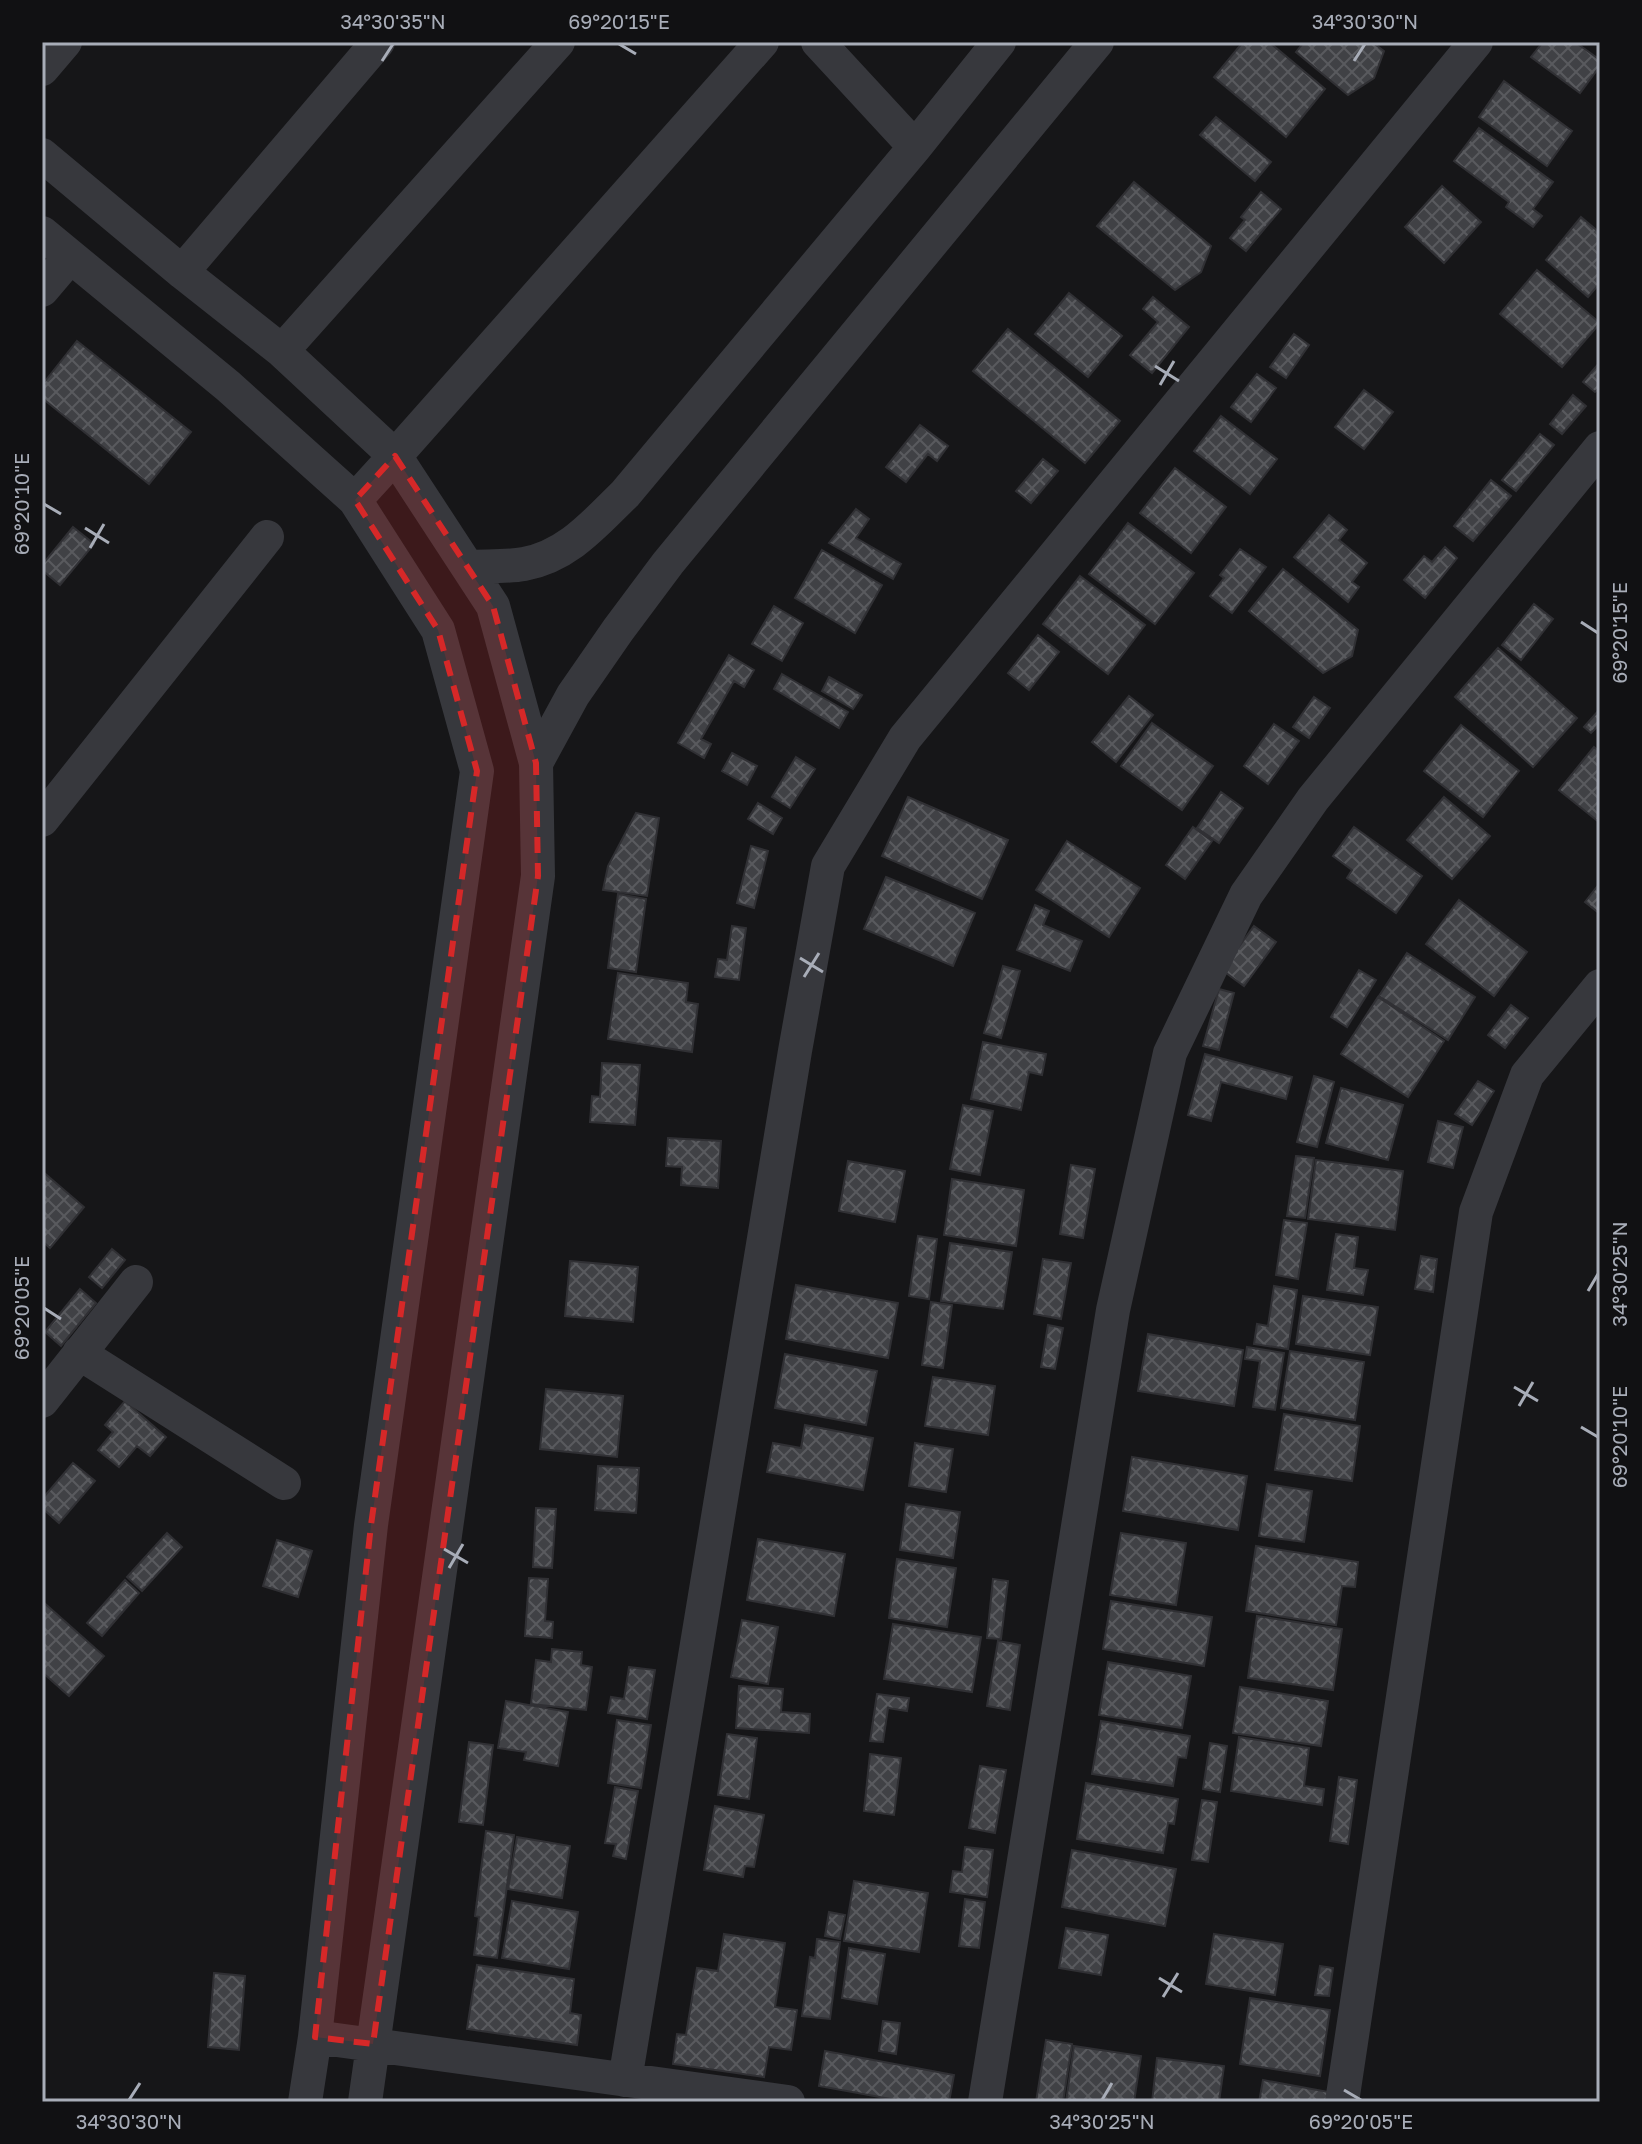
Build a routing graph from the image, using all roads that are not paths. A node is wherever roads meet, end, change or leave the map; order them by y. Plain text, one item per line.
1 (65, 42) edge
2 (378, 42) edge
3 (558, 42) edge
4 (762, 42) edge
5 (818, 42) edge
6 (999, 42) edge
7 (1097, 42) edge
8 (1476, 42) edge
9 (42, 69) edge
10 (915, 147) junction
11 (42, 155) edge
12 (42, 233) edge
13 (70, 257) junction
14 (182, 272) junction
15 (42, 290) edge
16 (282, 351) junction
17 (1600, 448) edge
18 (395, 456) junction
19 (355, 500) junction
20 (267, 537) dead end
21 (468, 567) junction
22 (536, 763) junction
23 (42, 820) edge
24 (1600, 986) edge
25 (136, 1282) dead end
26 (79, 1353) junction
27 (42, 1401) edge
28 (284, 1483) dead end
29 (315, 2037) junction
30 (373, 2044) junction
31 (625, 2080) junction
32 (305, 2102) edge
33 (365, 2102) edge
34 (788, 2102) edge
35 (985, 2102) edge
36 (1342, 2102) edge

1 - 9 street
2 - 14 street
3 - 16 street
4 - 18 street
5 - 10 street
6 - 10 street
7 - 22 street
8 - 31 street
10 - 21 street
11 - 14 street
12 - 13 street
13 - 15 street
13 - 19 street
14 - 16 street
16 - 18 street
17 - 35 street
18 - 19 street
18 - 21 street
19 - 29 street
20 - 23 street
21 - 22 street
22 - 30 street
24 - 36 street
25 - 26 street
26 - 27 street
26 - 28 street
29 - 30 street
29 - 32 street
30 - 31 street
30 - 33 street
31 - 34 street

